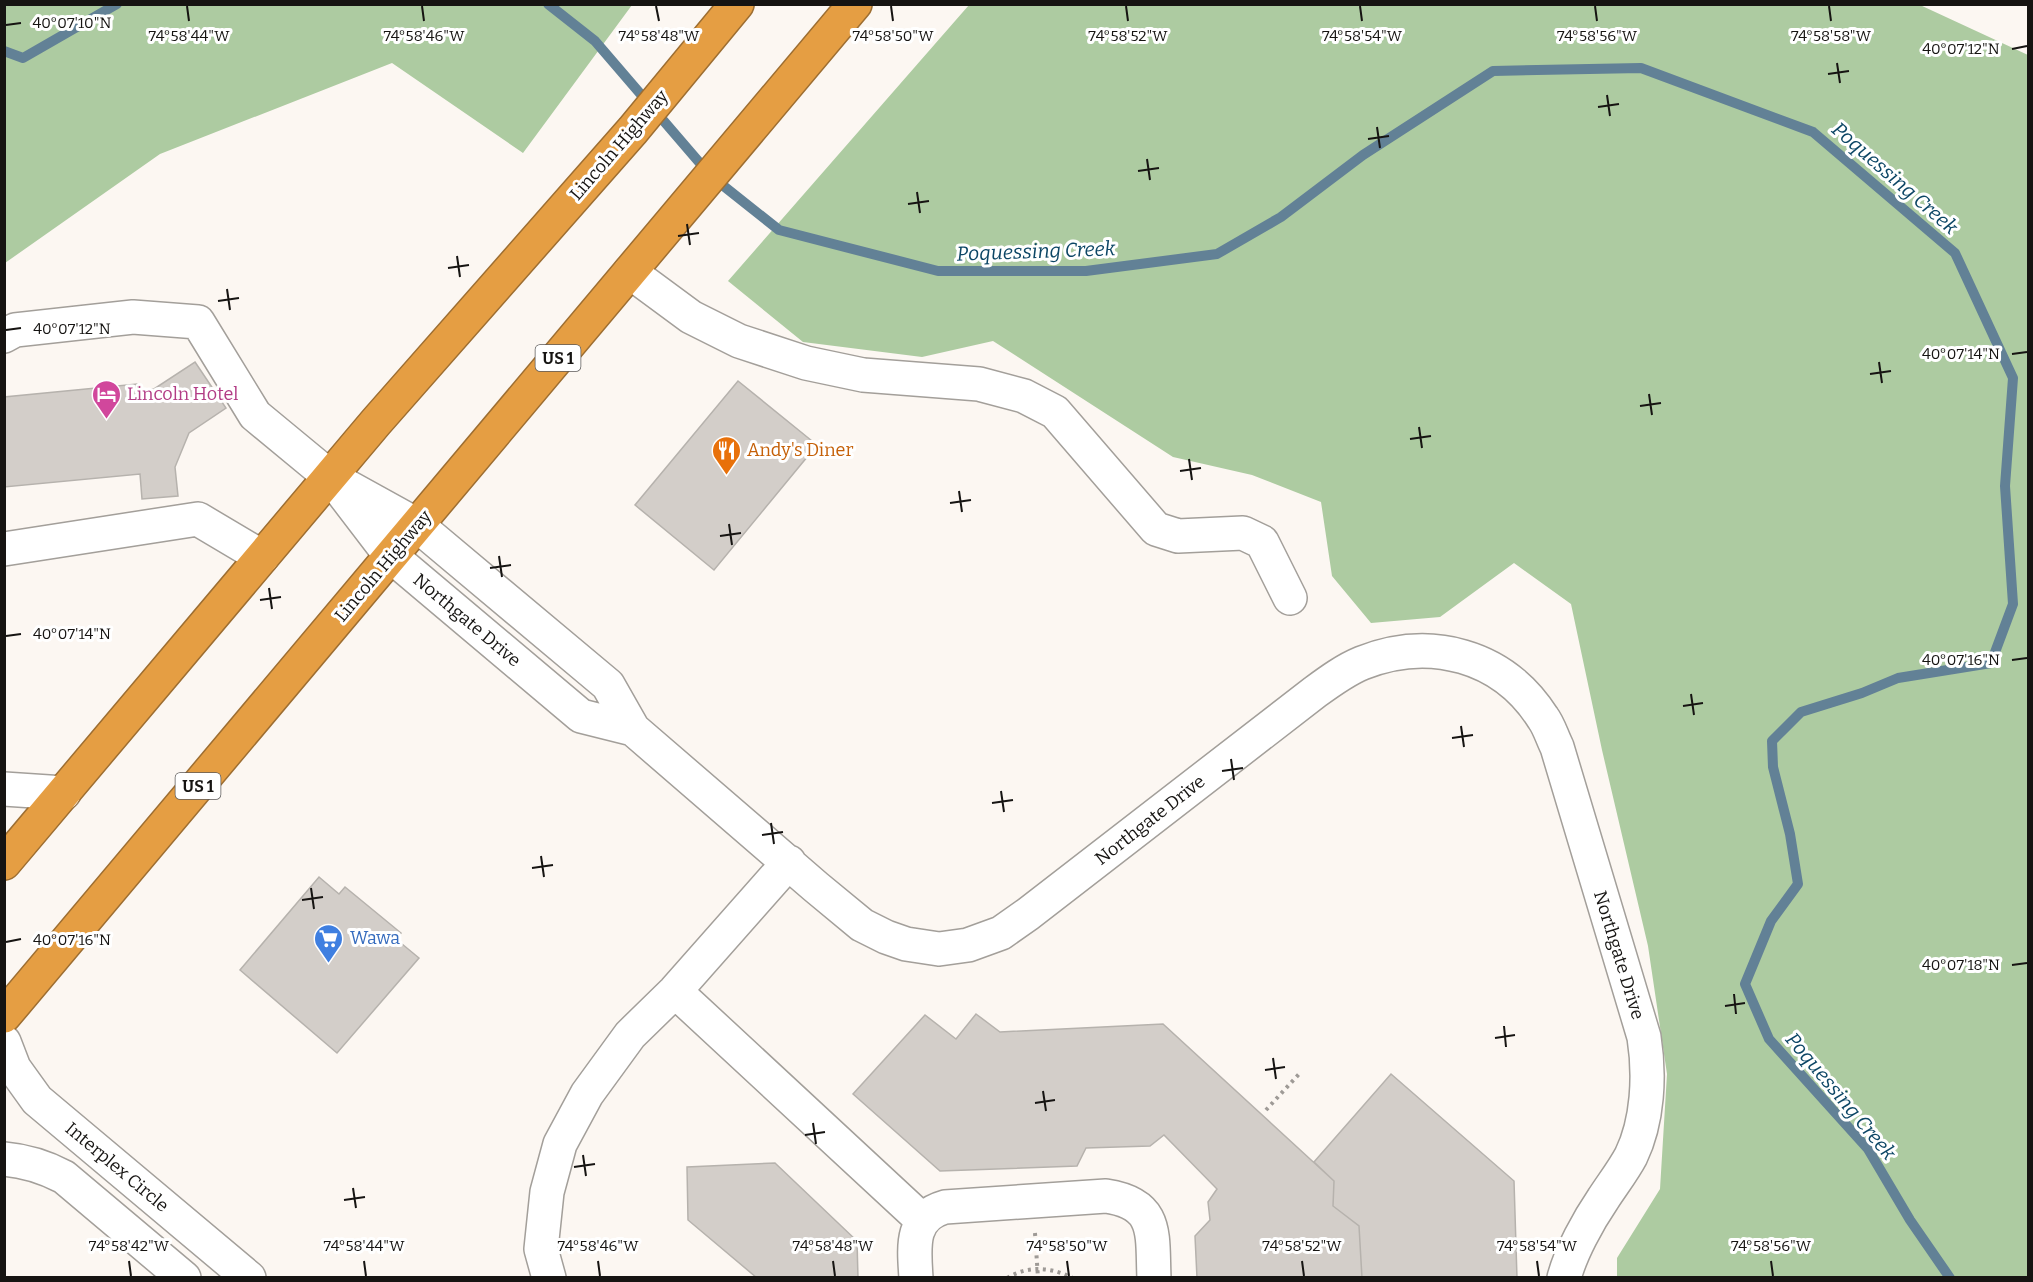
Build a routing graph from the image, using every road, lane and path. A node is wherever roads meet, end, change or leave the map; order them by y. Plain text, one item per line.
1 (737, 4) edge
2 (855, 4) edge
3 (630, 272) junction
4 (4, 336) edge
5 (330, 477) junction
6 (417, 525) junction
7 (4, 549) edge
8 (391, 556) junction
9 (262, 557) junction
10 (1290, 598) dead end
11 (633, 729) junction
12 (4, 789) edge
13 (64, 793) junction
14 (789, 862) junction
15 (4, 863) edge
16 (675, 991) junction
17 (4, 1016) edge
18 (4, 1042) edge
19 (1300, 1073) dead end
20 (1266, 1110) dead end
21 (4, 1159) edge
22 (1033, 1201) junction
23 (922, 1220) junction
24 (1037, 1267) junction
25 (184, 1278) edge
26 (249, 1278) edge
27 (549, 1278) edge
28 (916, 1278) edge
29 (1006, 1278) edge
30 (1038, 1278) edge
31 (1073, 1278) edge
32 (1154, 1278) edge
33 (1564, 1278) edge

1 - 5 highway, Lincoln Highway
2 - 3 highway, Lincoln Highway / US 1
3 - 6 highway, Lincoln Highway / US 1
3 - 10 lane
4 - 5 lane
5 - 6 lane, Northgate Drive
5 - 8 lane, Northgate Drive
5 - 9 highway, Lincoln Highway
6 - 8 highway, Lincoln Highway / US 1
6 - 11 lane, Northgate Drive
7 - 9 lane
8 - 11 lane, Northgate Drive
8 - 17 highway, Lincoln Highway / US 1
9 - 13 highway, Lincoln Highway
11 - 14 lane, Northgate Drive
12 - 13 lane
13 - 15 highway, Lincoln Highway
14 - 16 lane
14 - 33 lane, Northgate Drive
16 - 23 lane
16 - 27 lane
18 - 26 lane, Interplex Circle
19 - 20 path
21 - 25 lane
22 - 23 lane
22 - 24 path
22 - 32 lane
23 - 28 lane
24 - 29 path
24 - 30 path
24 - 31 path

